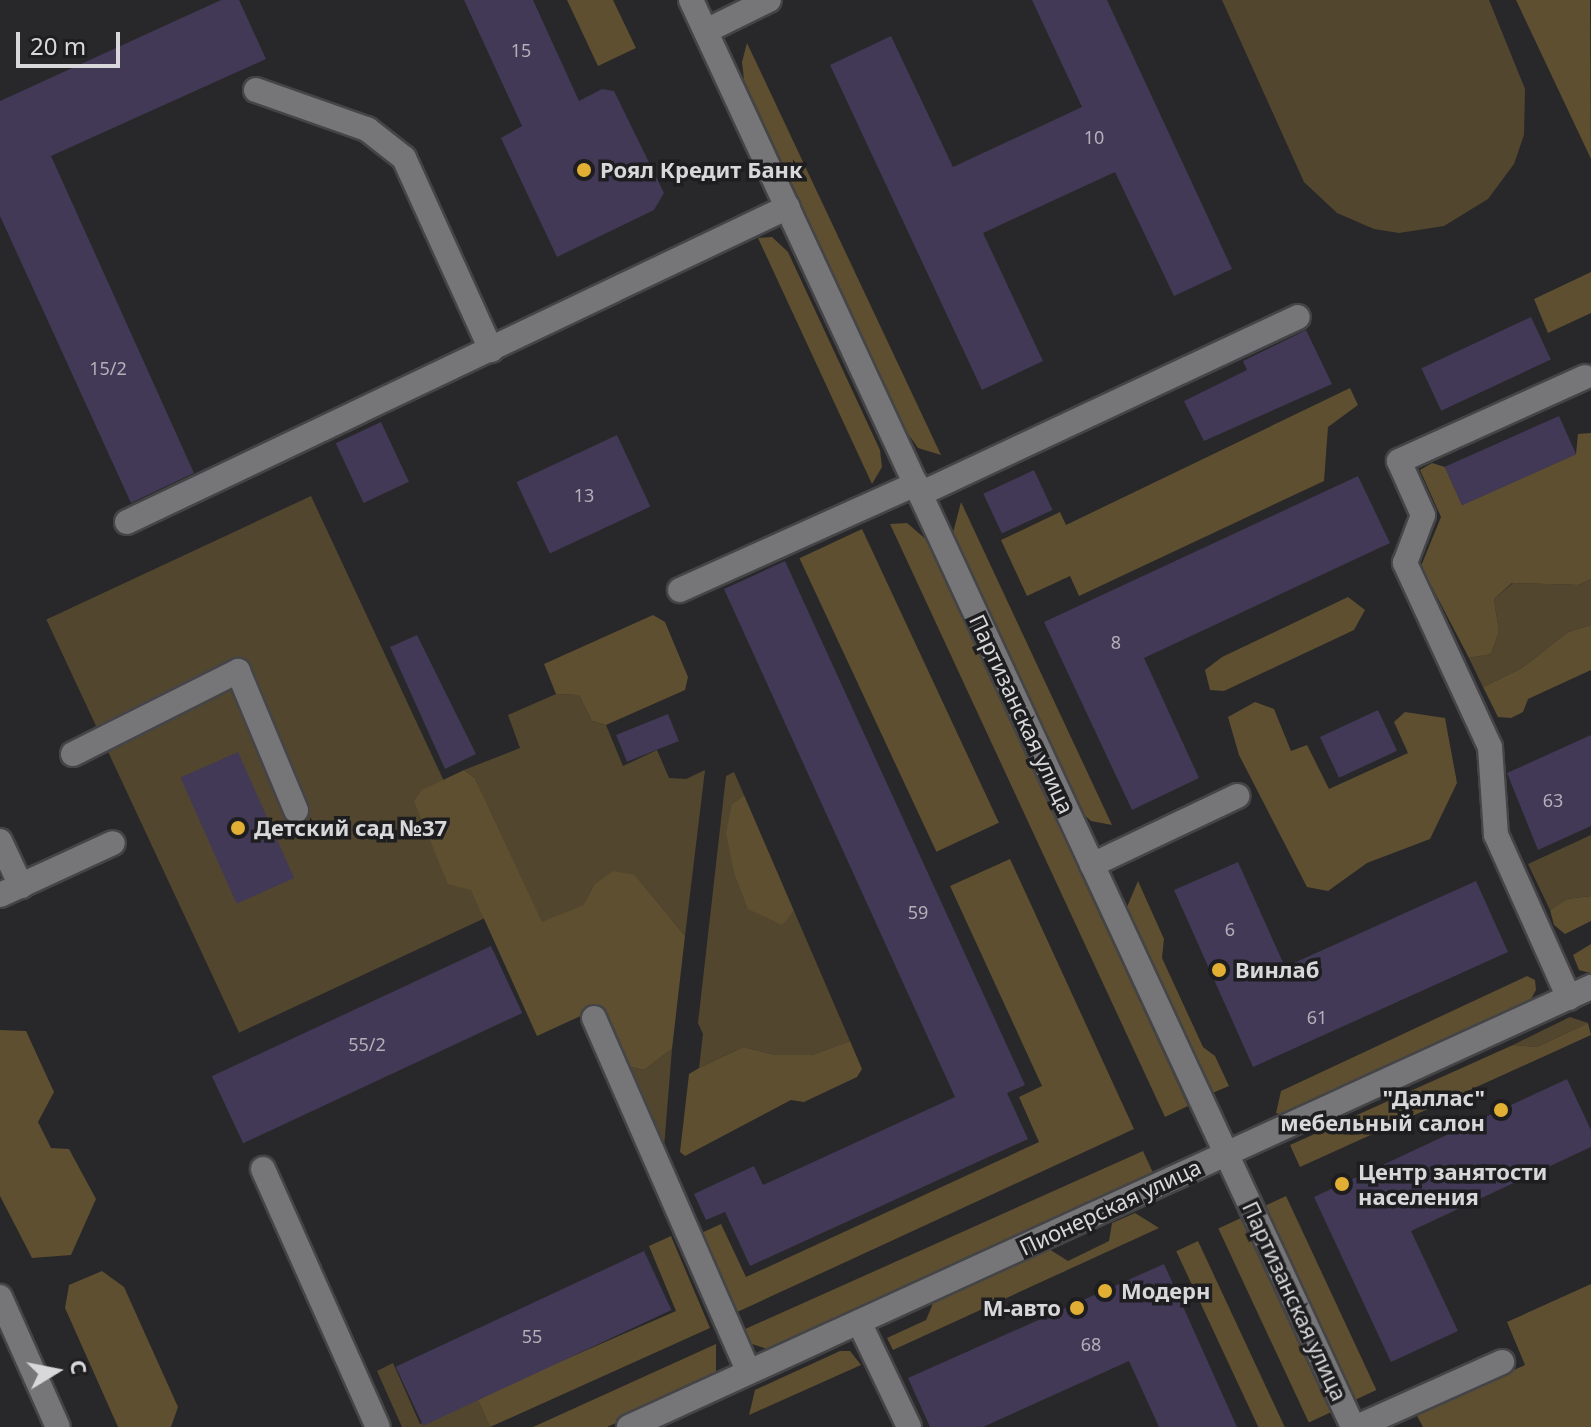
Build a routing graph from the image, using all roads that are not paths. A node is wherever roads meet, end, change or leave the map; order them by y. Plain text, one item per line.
1 (691, 0) edge
2 (769, 0) edge
3 (706, 31) junction
4 (256, 90) dead end
5 (788, 207) junction
6 (1298, 317) dead end
7 (491, 350) junction
8 (1585, 377) dead end
9 (918, 489) junction
10 (127, 522) dead end
11 (680, 590) dead end
12 (73, 754) dead end
13 (1237, 796) dead end
14 (296, 810) dead end
15 (0, 841) edge
16 (113, 843) dead end
17 (1092, 865) junction
18 (10, 891) edge
19 (1580, 992) edge
20 (594, 1018) dead end
21 (1226, 1154) junction
22 (263, 1169) dead end
23 (0, 1297) edge
24 (859, 1322) junction
25 (1502, 1362) dead end
26 (749, 1372) junction
27 (58, 1427) edge
28 (378, 1427) edge
29 (629, 1427) edge
30 (909, 1427) edge
31 (1355, 1427) edge

1 - 3 street, Партизанская улица
2 - 3 street
3 - 5 street, Партизанская улица
4 - 7 street
5 - 7 street
5 - 9 street, Партизанская улица
6 - 9 street
7 - 10 street
8 - 19 street
9 - 11 street
9 - 17 street, Партизанская улица
12 - 14 street
13 - 17 street
15 - 18 street
16 - 18 street
17 - 21 street, Партизанская улица
19 - 21 street, Пионерская улица
20 - 26 street
21 - 24 street, Пионерская улица
21 - 31 street, Партизанская улица
22 - 28 street
23 - 27 street
24 - 26 street, Пионерская улица
24 - 30 street
25 - 31 street
26 - 29 street, Пионерская улица

